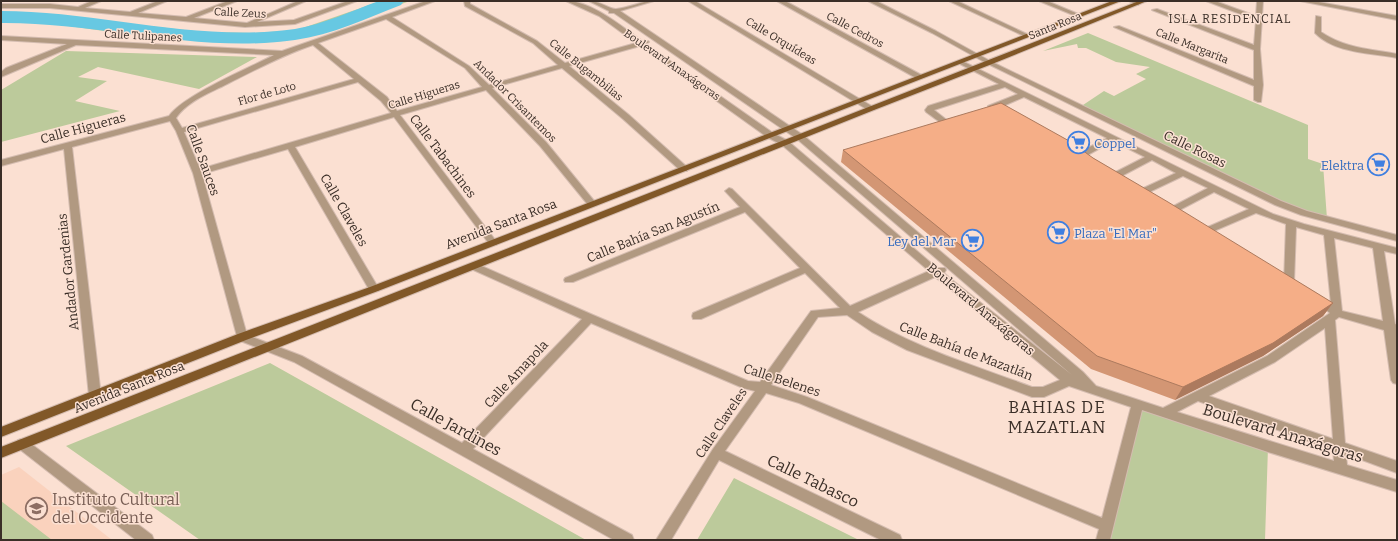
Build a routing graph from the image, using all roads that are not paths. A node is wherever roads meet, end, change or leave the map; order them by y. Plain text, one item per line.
1 (24, 1) edge
2 (98, 1) edge
3 (164, 1) edge
4 (234, 1) edge
5 (303, 1) edge
6 (354, 1) edge
7 (432, 1) edge
8 (467, 1) edge
9 (569, 1) edge
10 (592, 1) edge
11 (652, 1) edge
12 (691, 1) edge
13 (780, 1) edge
14 (872, 1) edge
15 (952, 1) edge
16 (1042, 1) edge
17 (1118, 1) edge
18 (1210, 1) edge
19 (1260, 1) edge
20 (1303, 1) edge
21 (1138, 2) edge
22 (1, 6) edge
23 (8, 6) junction
24 (77, 8) junction
25 (1155, 10) dead end
26 (615, 11) junction
27 (129, 13) junction
28 (601, 15) junction
29 (1080, 16) junction
30 (387, 17) junction
31 (1318, 17) dead end
32 (1397, 18) edge
33 (186, 19) junction
34 (1259, 19) junction
35 (245, 25) junction
36 (1117, 27) dead end
37 (1028, 36) junction
38 (1, 38) edge
39 (658, 39) junction
40 (313, 42) junction
41 (77, 43) junction
42 (643, 43) junction
43 (1258, 50) junction
44 (283, 53) junction
45 (977, 56) junction
46 (1397, 56) edge
47 (960, 62) junction
48 (990, 64) junction
49 (564, 65) junction
50 (973, 69) junction
51 (5, 70) edge
52 (1, 76) edge
53 (921, 77) junction
54 (361, 79) junction
55 (1005, 85) junction
56 (1259, 85) junction
57 (485, 88) junction
58 (1024, 94) junction
59 (1258, 100) dead end
60 (859, 101) junction
61 (870, 108) junction
62 (984, 112) edge
63 (397, 115) junction
64 (172, 118) junction
65 (963, 120) edge
66 (788, 128) junction
67 (180, 131) junction
68 (770, 135) junction
69 (800, 137) junction
70 (1113, 138) junction
71 (785, 143) junction
72 (68, 145) junction
73 (290, 145) junction
74 (1152, 157) junction
75 (1, 163) edge
76 (1092, 167) edge
77 (684, 169) junction
78 (197, 173) junction
79 (1183, 173) junction
80 (1111, 178) edge
81 (1215, 188) junction
82 (729, 191) dead end
83 (1150, 201) edge
84 (592, 204) junction
85 (747, 208) junction
86 (1257, 209) junction
87 (1180, 219) edge
88 (1291, 223) junction
89 (1329, 233) junction
90 (1397, 238) edge
91 (1217, 240) edge
92 (493, 243) junction
93 (1378, 246) junction
94 (1397, 251) edge
95 (473, 266) junction
96 (950, 266) junction
97 (806, 269) junction
98 (937, 272) junction
99 (569, 280) dead end
100 (1289, 283) edge
101 (374, 289) junction
102 (1313, 298) edge
103 (849, 311) junction
104 (697, 316) dead end
105 (1334, 316) junction
106 (589, 318) junction
107 (1393, 328) edge
108 (242, 337) junction
109 (268, 347) junction
110 (1079, 376) junction
111 (1397, 380) edge
112 (1070, 382) junction
113 (762, 387) junction
114 (1091, 388) junction
115 (95, 396) junction
116 (1197, 396) junction
117 (1137, 405) junction
118 (1164, 412) junction
119 (1, 432) edge
120 (22, 444) junction
121 (1339, 446) junction
122 (464, 450) junction
123 (1, 453) edge
124 (717, 453) junction
125 (1397, 467) edge
126 (1341, 469) junction
127 (1397, 486) edge
128 (1106, 526) junction
129 (147, 540) edge
130 (627, 540) edge
131 (663, 540) edge
132 (895, 540) edge
133 (1103, 540) edge

1 - 23 street
2 - 24 street
3 - 27 street
4 - 33 street
5 - 35 street
6 - 35 street, Calle Zeus
7 - 30 street, Calle Sauces
8 - 49 street, Calle Bugambilias
9 - 28 street, Boulevard Anaxágoras
10 - 26 street, Boulevard Anaxágoras
11 - 26 street
12 - 60 street, Calle Orquídeas
13 - 53 street, Calle Cedros
14 - 45 street
15 - 37 street
16 - 29 street
17 - 29 main road, Avenida Santa Rosa
18 - 34 street
19 - 34 street
20 - 32 street
21 - 48 main road, Santa Rosa
22 - 23 street, Calle Zeus
23 - 24 street, Calle Zeus
24 - 27 street, Calle Zeus
25 - 43 street
26 - 28 street
26 - 39 street, Boulevard Anaxágoras
27 - 33 street, Calle Zeus
28 - 42 street, Boulevard Anaxágoras
29 - 37 main road, Avenida Santa Rosa
30 - 40 street, Calle Sauces
30 - 57 street, Andador Crisantemos
31 - 46 street
33 - 35 street, Calle Zeus
34 - 43 street
36 - 56 street, Calle Margarita
37 - 45 main road, Avenida Santa Rosa
38 - 41 street, Calle Tulipanes
39 - 42 street, Calle Higueras
39 - 66 street, Boulevard Anaxágoras
40 - 44 street, Calle Sauces
40 - 54 street, Calle Tabachines
41 - 44 street, Calle Tulipanes
41 - 51 street
42 - 49 street, Calle Higueras
42 - 68 street, Boulevard Anaxágoras
43 - 56 street
44 - 64 street, Calle Sauces
45 - 47 main road, Avenida Santa Rosa
45 - 48 street
47 - 50 street
47 - 53 main road, Avenida Santa Rosa
48 - 50 main road, Santa Rosa
48 - 90 street, Calle Rosas
49 - 57 street, Calle Higueras
49 - 77 street, Calle Bugambilias
50 - 55 street
50 - 61 main road, Avenida Santa Rosa
51 - 52 street
53 - 60 main road, Avenida Santa Rosa
54 - 63 street, Calle Tabachines
54 - 67 street, Flor de Loto
55 - 58 street
55 - 65 street
56 - 59 street
57 - 63 street, Calle Higueras
57 - 84 street, Andador Crisantemos
58 - 62 street
58 - 70 street
60 - 61 street
60 - 66 main road, Avenida Santa Rosa
61 - 69 main road, Avenida Santa Rosa
63 - 73 street, Calle Higueras
63 - 92 street, Calle Tabachines
64 - 67 street, Calle Sauces
64 - 72 street, Calle Higueras
66 - 68 main road, Avenida Santa Rosa
66 - 69 street
67 - 78 street, Calle Sauces
68 - 71 street
68 - 77 main road, Avenida Santa Rosa
69 - 71 main road, Avenida Santa Rosa
69 - 96 street, Boulevard Anaxágoras
70 - 74 street
70 - 76 street
71 - 95 main road, Avenida Santa Rosa
71 - 98 street, Boulevard Anaxágoras
72 - 75 street, Calle Higueras
72 - 115 street, Andador Gardenias
73 - 78 street, Calle Higueras
73 - 101 street, Calle Claveles
74 - 79 street
74 - 80 street
77 - 84 main road, Avenida Santa Rosa
78 - 108 street, Calle Sauces
79 - 81 street
79 - 83 street
81 - 86 street
81 - 87 street
82 - 85 street, Calle Bahía de Mazatlán
84 - 92 main road, Avenida Santa Rosa
85 - 97 street, Calle Bahía de Mazatlán
85 - 99 street, Calle Bahía San Agustín
86 - 88 street
86 - 91 street
88 - 89 street
88 - 100 street
89 - 93 street
89 - 105 street
92 - 101 main road, Avenida Santa Rosa
93 - 94 street
93 - 107 street
95 - 106 street, Calle Belenes
95 - 109 main road, Avenida Santa Rosa
96 - 98 street, Calle Claveles
96 - 110 street, Boulevard Anaxágoras
97 - 103 street, Calle Bahía de Mazatlán
97 - 104 street
98 - 103 street, Calle Claveles
98 - 112 street, Boulevard Anaxágoras
101 - 108 main road, Avenida Santa Rosa
102 - 105 street
103 - 112 street, Calle Bahía de Mazatlán
103 - 113 street, Calle Claveles
105 - 107 street
105 - 116 street
105 - 121 street
106 - 113 street, Calle Belenes
106 - 122 street, Calle Amapola
107 - 111 street
108 - 109 street
108 - 115 main road, Avenida Santa Rosa
109 - 120 main road, Avenida Santa Rosa
109 - 122 street, Calle Jardines
110 - 112 street, Calle Bahía de Mazatlán
110 - 114 street, Boulevard Anaxágoras
112 - 114 street, Boulevard Anaxágoras
113 - 124 street, Calle Claveles
113 - 128 street, Calle Belenes
114 - 117 street, Boulevard Anaxágoras
115 - 119 main road, Avenida Santa Rosa
116 - 118 street
116 - 121 street
117 - 118 street, Boulevard Anaxágoras
117 - 128 street
118 - 126 street, Boulevard Anaxágoras
120 - 123 main road, Avenida Santa Rosa
120 - 129 street
121 - 125 street
121 - 126 street
122 - 130 street, Calle Jardines
124 - 131 street, Calle Claveles
124 - 132 street, Calle Tabasco
126 - 127 street, Boulevard Anaxágoras
128 - 133 street

